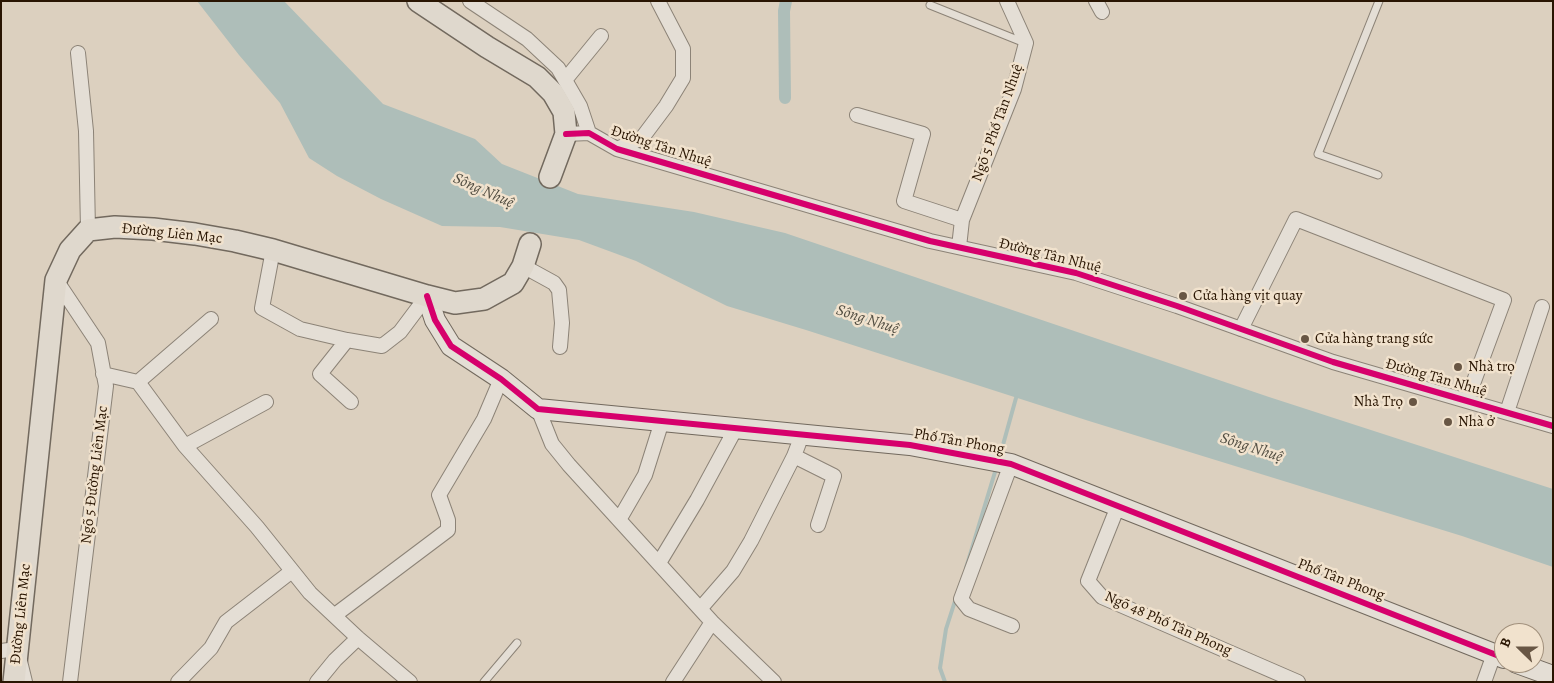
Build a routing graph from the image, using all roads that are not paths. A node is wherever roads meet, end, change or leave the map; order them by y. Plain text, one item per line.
1 (418, 1) edge
2 (470, 1) edge
3 (1007, 1) edge
4 (1380, 1) edge
5 (662, 3) edge
6 (930, 5) dead end
7 (601, 36) dead end
8 (1026, 44) junction
9 (78, 53) dead end
10 (566, 80) junction
11 (857, 114) dead end
12 (589, 133) junction
13 (566, 134) junction
14 (617, 149) junction
15 (1378, 175) dead end
16 (550, 177) dead end
17 (962, 220) junction
18 (88, 230) junction
19 (530, 244) dead end
20 (959, 247) junction
21 (273, 250) junction
22 (523, 266) junction
23 (56, 280) junction
24 (427, 296) junction
25 (1542, 307) dead end
26 (211, 319) dead end
27 (1241, 329) junction
28 (347, 340) junction
29 (560, 347) dead end
30 (103, 374) junction
31 (501, 379) junction
32 (138, 382) junction
33 (1467, 400) junction
34 (266, 402) dead end
35 (351, 402) dead end
36 (538, 409) junction
37 (1507, 412) junction
38 (662, 421) junction
39 (1553, 426) edge
40 (736, 428) junction
41 (802, 435) junction
42 (185, 446) junction
43 (794, 456) junction
44 (1011, 464) junction
45 (1118, 506) junction
46 (619, 520) junction
47 (818, 525) dead end
48 (659, 563) junction
49 (292, 571) junction
50 (700, 609) junction
51 (335, 616) junction
52 (712, 622) junction
53 (1012, 626) dead end
54 (358, 638) junction
55 (517, 643) dead end
56 (9, 650) edge
57 (1494, 654) edge
58 (1494, 665) edge
59 (14, 682) edge
60 (25, 682) edge
61 (70, 682) edge
62 (178, 682) edge
63 (317, 682) edge
64 (410, 682) edge
65 (484, 682) edge
66 (673, 682) edge
67 (774, 682) edge
68 (1298, 682) edge
69 (1484, 682) edge

1 - 13 main road
2 - 10 street
3 - 8 street, Ngõ 5 Phố Tân Nhuệ
4 - 15 lane
5 - 14 street
6 - 8 lane
7 - 10 street
8 - 17 street, Ngõ 5 Phố Tân Nhuệ
9 - 18 street
10 - 12 street
11 - 17 street
12 - 13 street, Đường Tân Nhuệ
12 - 14 street, Đường Tân Nhuệ
13 - 16 main road
14 - 20 street, Đường Tân Nhuệ
17 - 20 street, Ngõ 5 Phố Tân Nhuệ
18 - 21 main road, Đường Liên Mạc
18 - 23 main road, Đường Liên Mạc
19 - 22 main road, Đường Liên Mạc
20 - 27 street, Đường Tân Nhuệ
21 - 24 main road, Đường Liên Mạc
21 - 28 street
22 - 24 main road, Đường Liên Mạc
22 - 29 street
23 - 30 street, Ngõ 5 Đường Liên Mạc
23 - 56 main road, Đường Liên Mạc
24 - 28 street
24 - 31 street
25 - 37 street
26 - 32 street
27 - 33 street, Đường Tân Nhuệ
27 - 33 street
28 - 35 street
30 - 32 street
30 - 61 street, Ngõ 5 Đường Liên Mạc
31 - 36 street
31 - 51 street
32 - 42 street
33 - 37 street, Đường Tân Nhuệ
34 - 42 street
36 - 38 street, Phố Tân Phong
36 - 46 street
37 - 39 street, Đường Tân Nhuệ
38 - 40 street, Phố Tân Phong
38 - 46 street
40 - 41 street, Phố Tân Phong
40 - 48 street
41 - 43 street
41 - 44 street, Phố Tân Phong
42 - 49 street
43 - 47 street
43 - 50 street
44 - 45 street, Phố Tân Phong
44 - 53 street
45 - 57 street, Phố Tân Phong
45 - 68 street, Ngõ 48 Phố Tân Phong
46 - 48 street
48 - 50 street
49 - 51 street
49 - 62 street
50 - 52 street
51 - 54 street
52 - 66 street
52 - 67 street
54 - 63 street
54 - 64 street
55 - 65 lane
56 - 59 main road, Đường Liên Mạc
56 - 60 street
58 - 69 street

